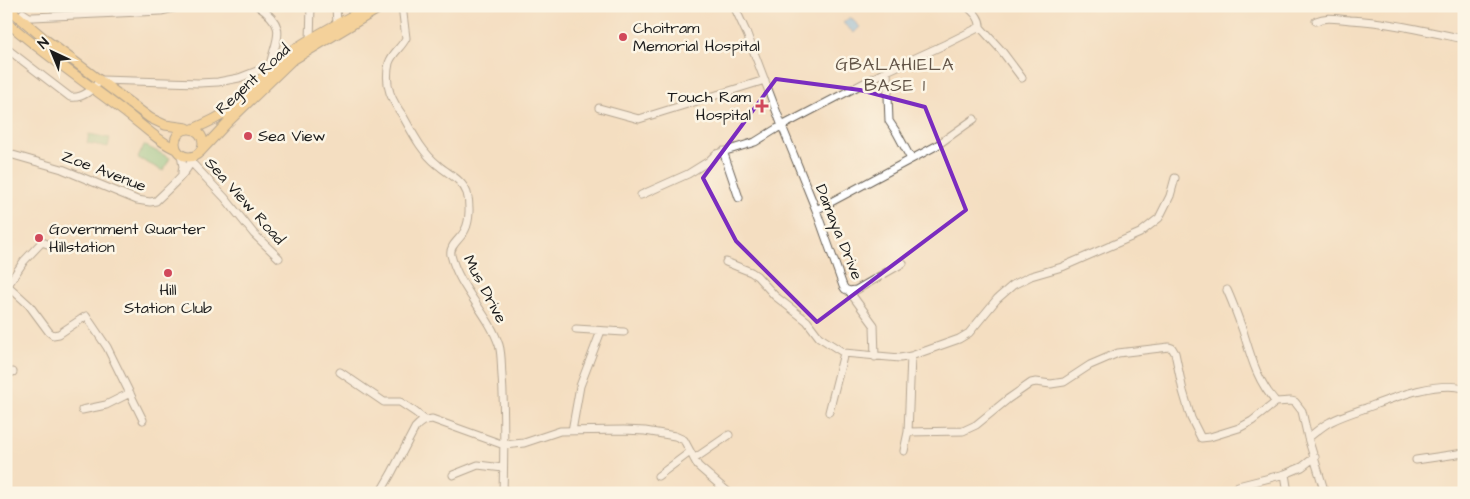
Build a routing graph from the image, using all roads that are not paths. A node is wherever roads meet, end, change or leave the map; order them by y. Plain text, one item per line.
1 (30, 6) edge
2 (182, 6) edge
3 (258, 6) edge
4 (311, 6) edge
5 (336, 6) edge
6 (370, 6) edge
7 (383, 6) edge
8 (402, 6) edge
9 (734, 6) edge
10 (967, 6) edge
11 (6, 7) edge
12 (21, 16) junction
13 (1316, 21) dead end
14 (6, 22) edge
15 (337, 25) junction
16 (980, 27) junction
17 (1464, 39) edge
18 (310, 40) junction
19 (6, 48) edge
20 (270, 68) junction
21 (887, 71) junction
22 (1022, 78) dead end
23 (101, 80) junction
24 (270, 80) junction
25 (765, 80) junction
26 (93, 88) junction
27 (599, 108) dead end
28 (974, 119) dead end
29 (782, 126) junction
30 (190, 128) junction
31 (179, 152) junction
32 (723, 152) junction
33 (6, 153) edge
34 (195, 156) junction
35 (910, 159) junction
36 (182, 173) junction
37 (1175, 178) dead end
38 (641, 195) dead end
39 (739, 198) dead end
40 (816, 210) junction
41 (53, 246) dead end
42 (278, 258) dead end
43 (726, 262) dead end
44 (903, 264) dead end
45 (7, 284) edge
46 (1226, 290) dead end
47 (849, 291) junction
48 (576, 329) dead end
49 (601, 331) junction
50 (624, 332) dead end
51 (844, 353) junction
52 (912, 356) junction
53 (876, 357) junction
54 (340, 372) dead end
55 (1464, 388) edge
56 (130, 393) junction
57 (1276, 402) junction
58 (82, 410) dead end
59 (829, 412) dead end
60 (143, 420) dead end
61 (425, 420) junction
62 (572, 431) junction
63 (908, 432) junction
64 (729, 434) dead end
65 (1308, 438) junction
66 (504, 444) junction
67 (904, 450) dead end
68 (1464, 453) edge
69 (692, 456) junction
70 (1315, 458) junction
71 (1416, 460) dead end
72 (503, 468) junction
73 (1285, 474) junction
74 (453, 475) dead end
75 (658, 476) dead end
76 (380, 493) edge
77 (503, 493) edge
78 (729, 493) edge
79 (1236, 493) edge
80 (1288, 493) edge
81 (1326, 493) edge

1 - 12 street
2 - 12 street
3 - 20 street
4 - 18 street
5 - 15 street
6 - 15 main road, Regent Road
7 - 24 main road, Regent Road
8 - 66 street, Mus Drive
9 - 25 street, Damaya Drive
10 - 16 street
11 - 12 main road
12 - 23 main road
13 - 17 street
14 - 26 main road
15 - 18 main road, Regent Road
16 - 21 street
16 - 22 street
18 - 20 main road, Regent Road
19 - 26 street
20 - 23 street
20 - 24 street
20 - 30 main road, Regent Road
21 - 29 street
21 - 35 street
23 - 26 street
23 - 30 main road
24 - 34 main road, Regent Road
25 - 27 street
25 - 29 street, Damaya Drive
26 - 31 main road
28 - 35 street
29 - 32 street
29 - 40 street, Damaya Drive
30 - 31 main road
30 - 34 main road
31 - 34 main road
31 - 36 street
32 - 38 street
32 - 39 street
33 - 36 street, Zoe Avenue
34 - 36 street, Zoe Avenue
34 - 42 street, Sea View Road
35 - 40 street
37 - 52 street
40 - 47 street, Damaya Drive
41 - 45 street
43 - 51 street
44 - 47 street, Damaya Drive
45 - 56 street
46 - 57 street
47 - 53 street
48 - 49 street
49 - 50 street
49 - 62 street
51 - 53 street
51 - 59 street
52 - 53 street
52 - 63 street
54 - 61 street
55 - 65 street
56 - 58 street
56 - 60 street
57 - 63 street
57 - 65 street
61 - 66 street
61 - 76 street
62 - 66 street
62 - 69 street
63 - 67 street
64 - 69 street
65 - 70 street
66 - 72 street
68 - 71 street
69 - 75 street
69 - 78 street
70 - 73 street
70 - 81 street
72 - 74 street
72 - 77 street
73 - 79 street
73 - 80 street

